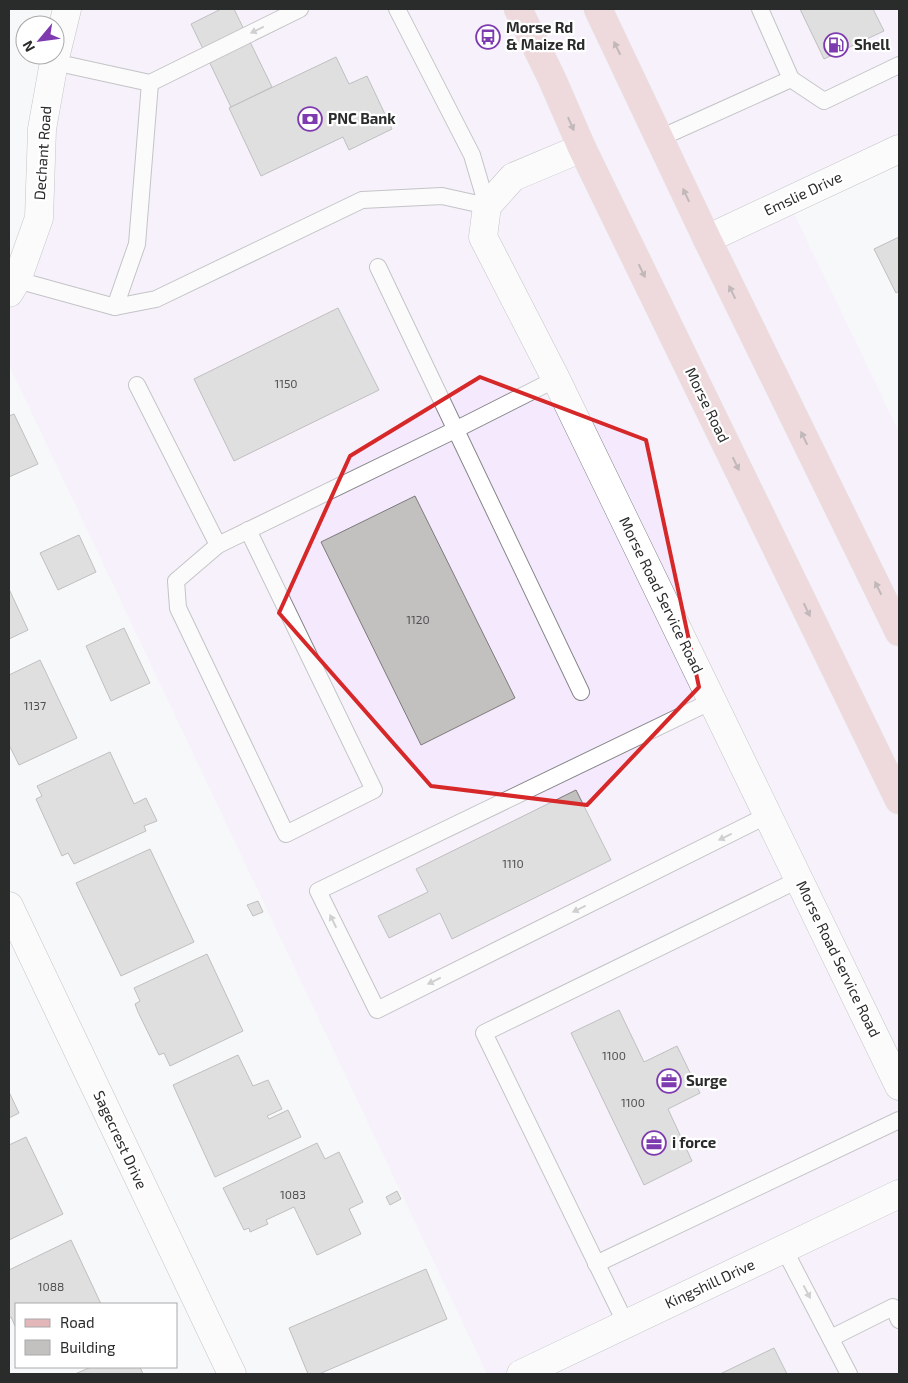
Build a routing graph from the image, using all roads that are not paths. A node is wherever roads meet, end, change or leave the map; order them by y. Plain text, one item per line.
1 (300, 9) edge
2 (397, 9) edge
3 (518, 9) edge
4 (598, 9) edge
5 (760, 9) edge
6 (65, 64) edge
7 (53, 65) edge
8 (899, 65) edge
9 (791, 79) junction
10 (150, 83) junction
11 (660, 138) junction
12 (582, 148) junction
13 (899, 149) edge
14 (487, 206) junction
15 (706, 239) junction
16 (378, 267) dead end
17 (13, 287) edge
18 (115, 308) junction
19 (556, 379) junction
20 (137, 385) dead end
21 (457, 430) junction
22 (248, 530) junction
23 (218, 545) junction
24 (899, 632) edge
25 (581, 692) dead end
26 (712, 701) junction
27 (899, 800) edge
28 (768, 815) junction
29 (800, 879) junction
30 (9, 906) edge
31 (899, 1086) edge
32 (899, 1120) edge
33 (899, 1194) edge
34 (784, 1249) junction
35 (596, 1264) junction
36 (899, 1320) edge
37 (626, 1324) junction
38 (831, 1338) junction
39 (232, 1374) edge
40 (520, 1374) edge
41 (849, 1374) edge

1 -> 10 lane
2 - 14 lane
3 -> 12 main road, Morse Road
11 -> 4 main road
5 - 9 lane
6 - 10 lane
7 - 17 street, Dechant Road
8 - 9 lane
9 - 11 lane
10 - 18 lane
15 -> 11 main road
12 - 14 street
12 -> 27 main road, Morse Road
13 - 15 street, Emslie Drive
14 - 18 lane
14 - 19 street, Morse Road Service Road
24 -> 15 main road
16 - 21 lane
17 - 18 lane
19 - 21 lane
19 - 26 street, Morse Road Service Road
20 - 23 lane
21 - 22 lane
21 - 25 lane
22 - 23 lane
22 - 23 lane
26 - 28 street, Morse Road Service Road
28 -> 26 lane
28 - 29 street, Morse Road Service Road
29 - 31 street, Morse Road Service Road
29 - 35 lane
30 - 39 street, Sagecrest Drive
32 - 35 lane
33 - 34 street, Kingshill Drive
34 - 37 street, Kingshill Drive
34 -> 38 lane
35 - 37 lane
36 - 38 lane
37 - 40 street, Kingshill Drive
38 - 41 lane

